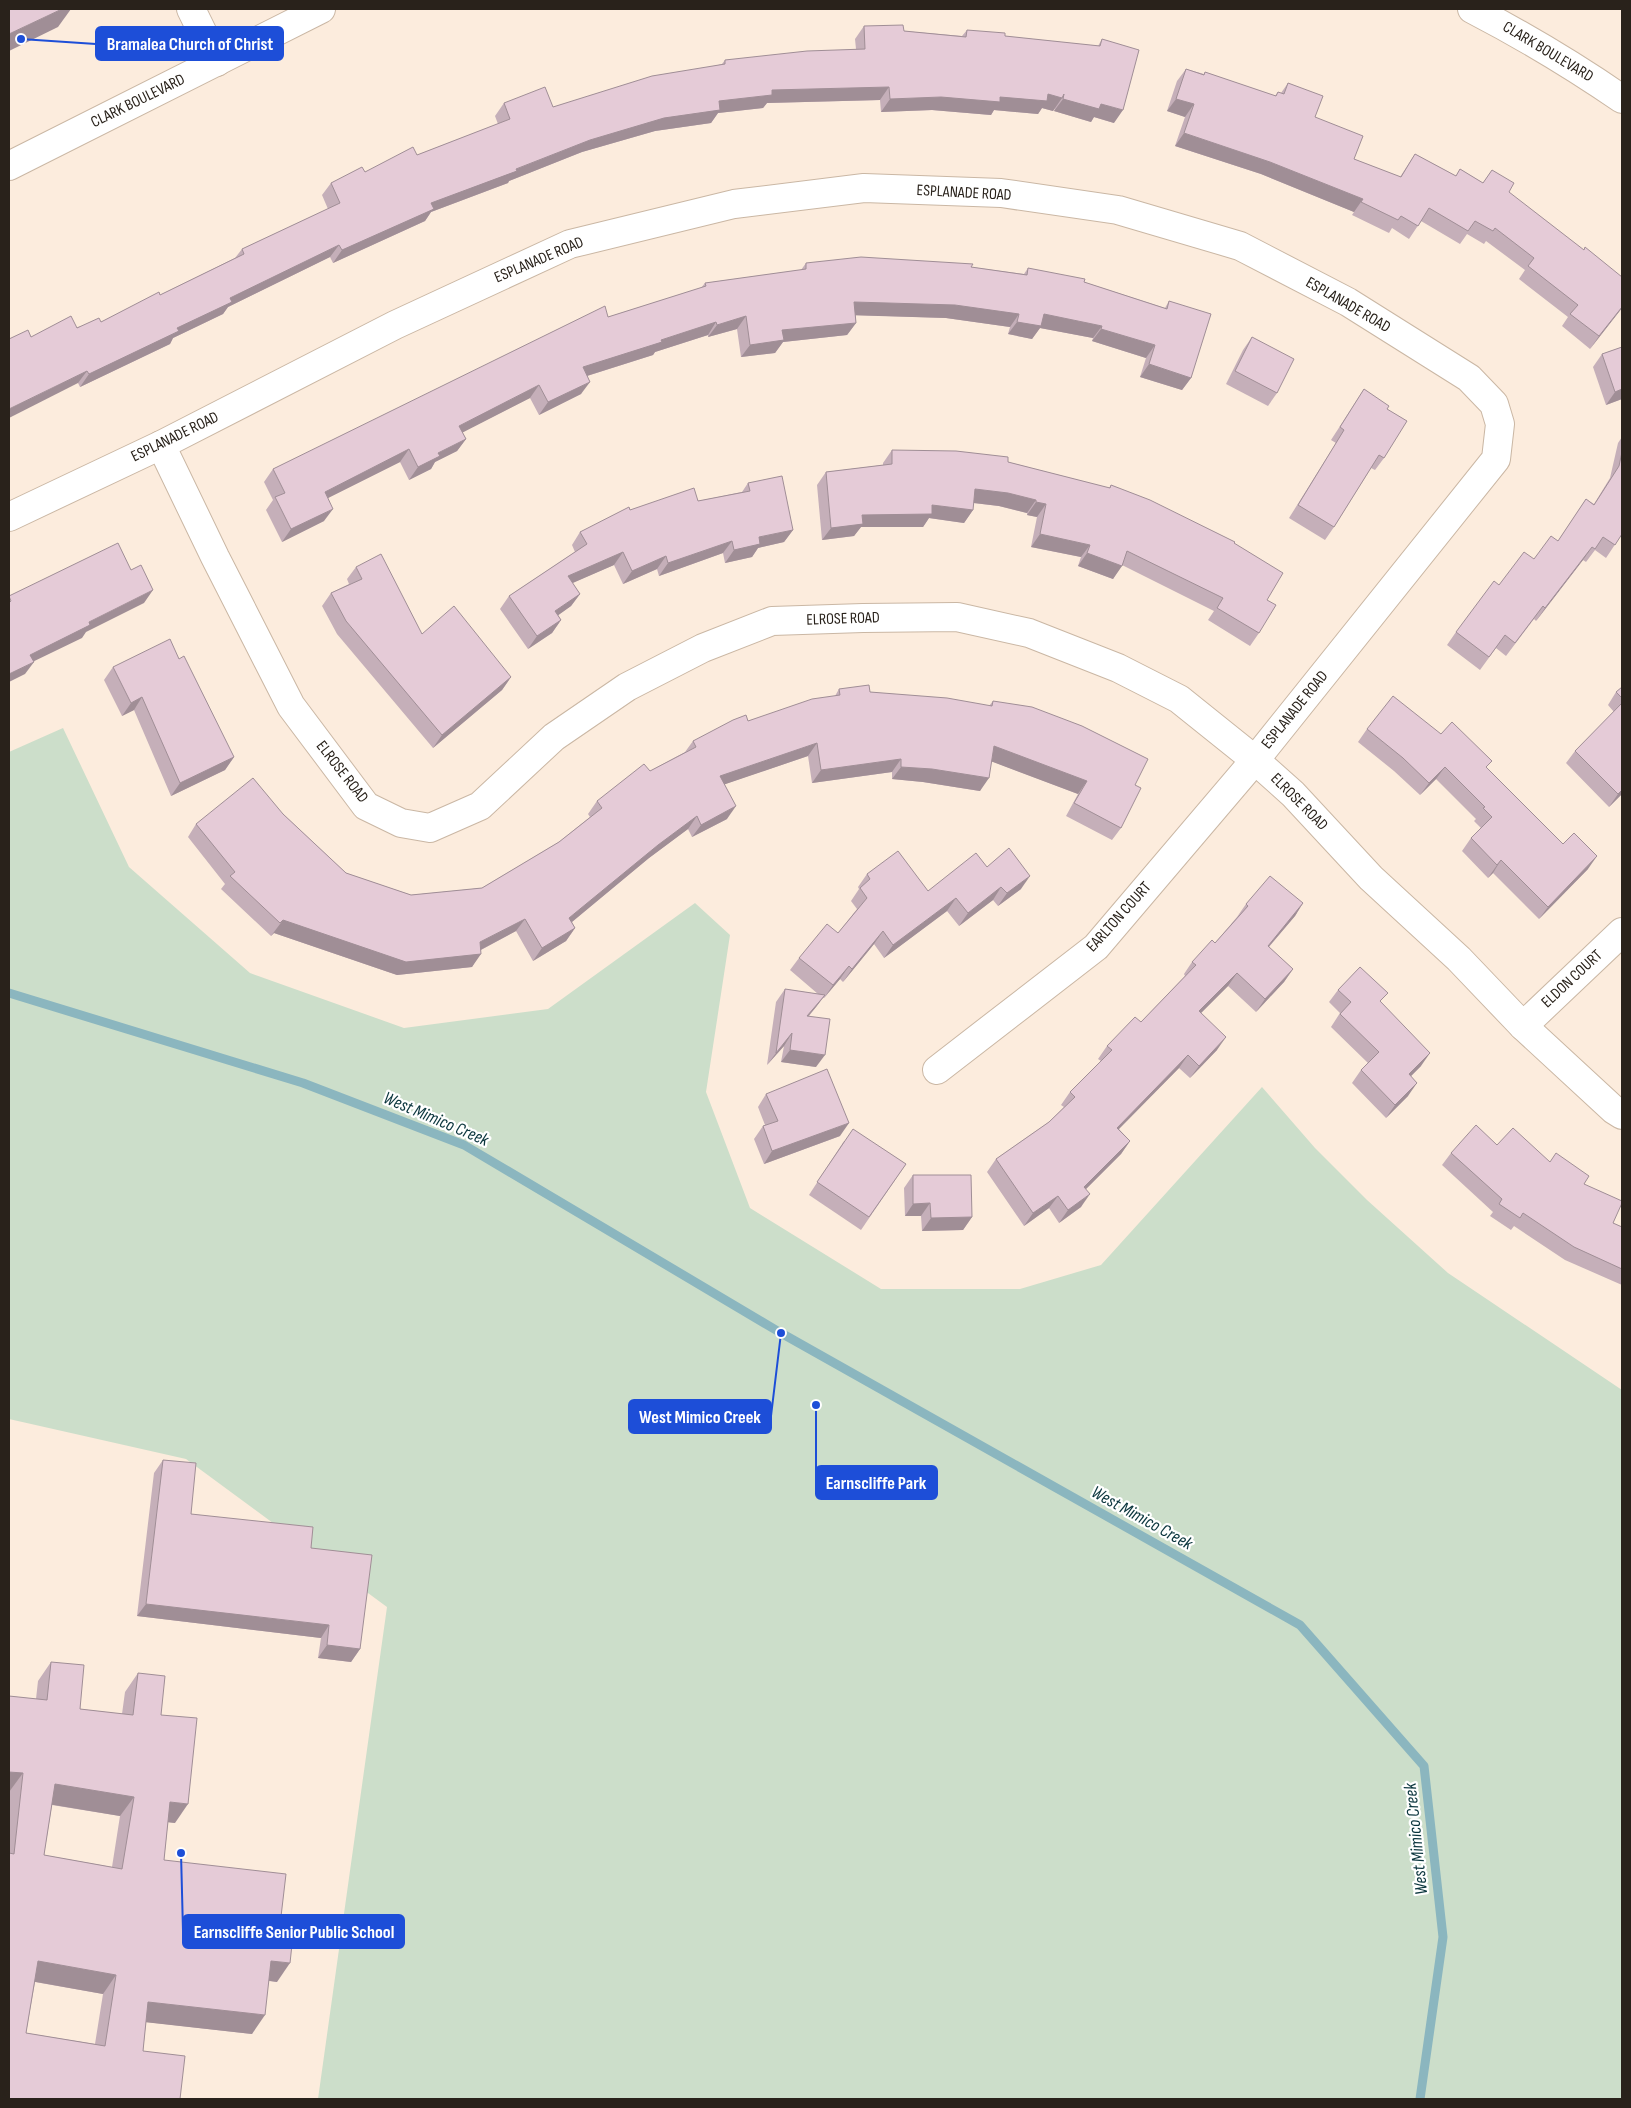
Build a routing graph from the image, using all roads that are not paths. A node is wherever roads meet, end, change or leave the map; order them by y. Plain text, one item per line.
1 (191, 9) edge
2 (321, 9) edge
3 (1472, 9) edge
4 (218, 62) junction
5 (1622, 100) edge
6 (9, 166) edge
7 (161, 445) junction
8 (9, 517) edge
9 (1255, 760) junction
10 (1622, 932) edge
11 (1523, 1026) junction
12 (938, 1070) dead end
13 (1622, 1114) edge

1 - 4 street
2 - 4 street, CLARK BOULEVARD
3 - 5 street, CLARK BOULEVARD
4 - 6 street, CLARK BOULEVARD
7 - 8 street, ESPLANADE ROAD
7 - 9 street, ELROSE ROAD
7 - 9 street, ESPLANADE ROAD
9 - 11 street, ELROSE ROAD
9 - 12 street, EARLTON COURT
10 - 11 street, ELDON COURT
11 - 13 street, ELROSE ROAD

